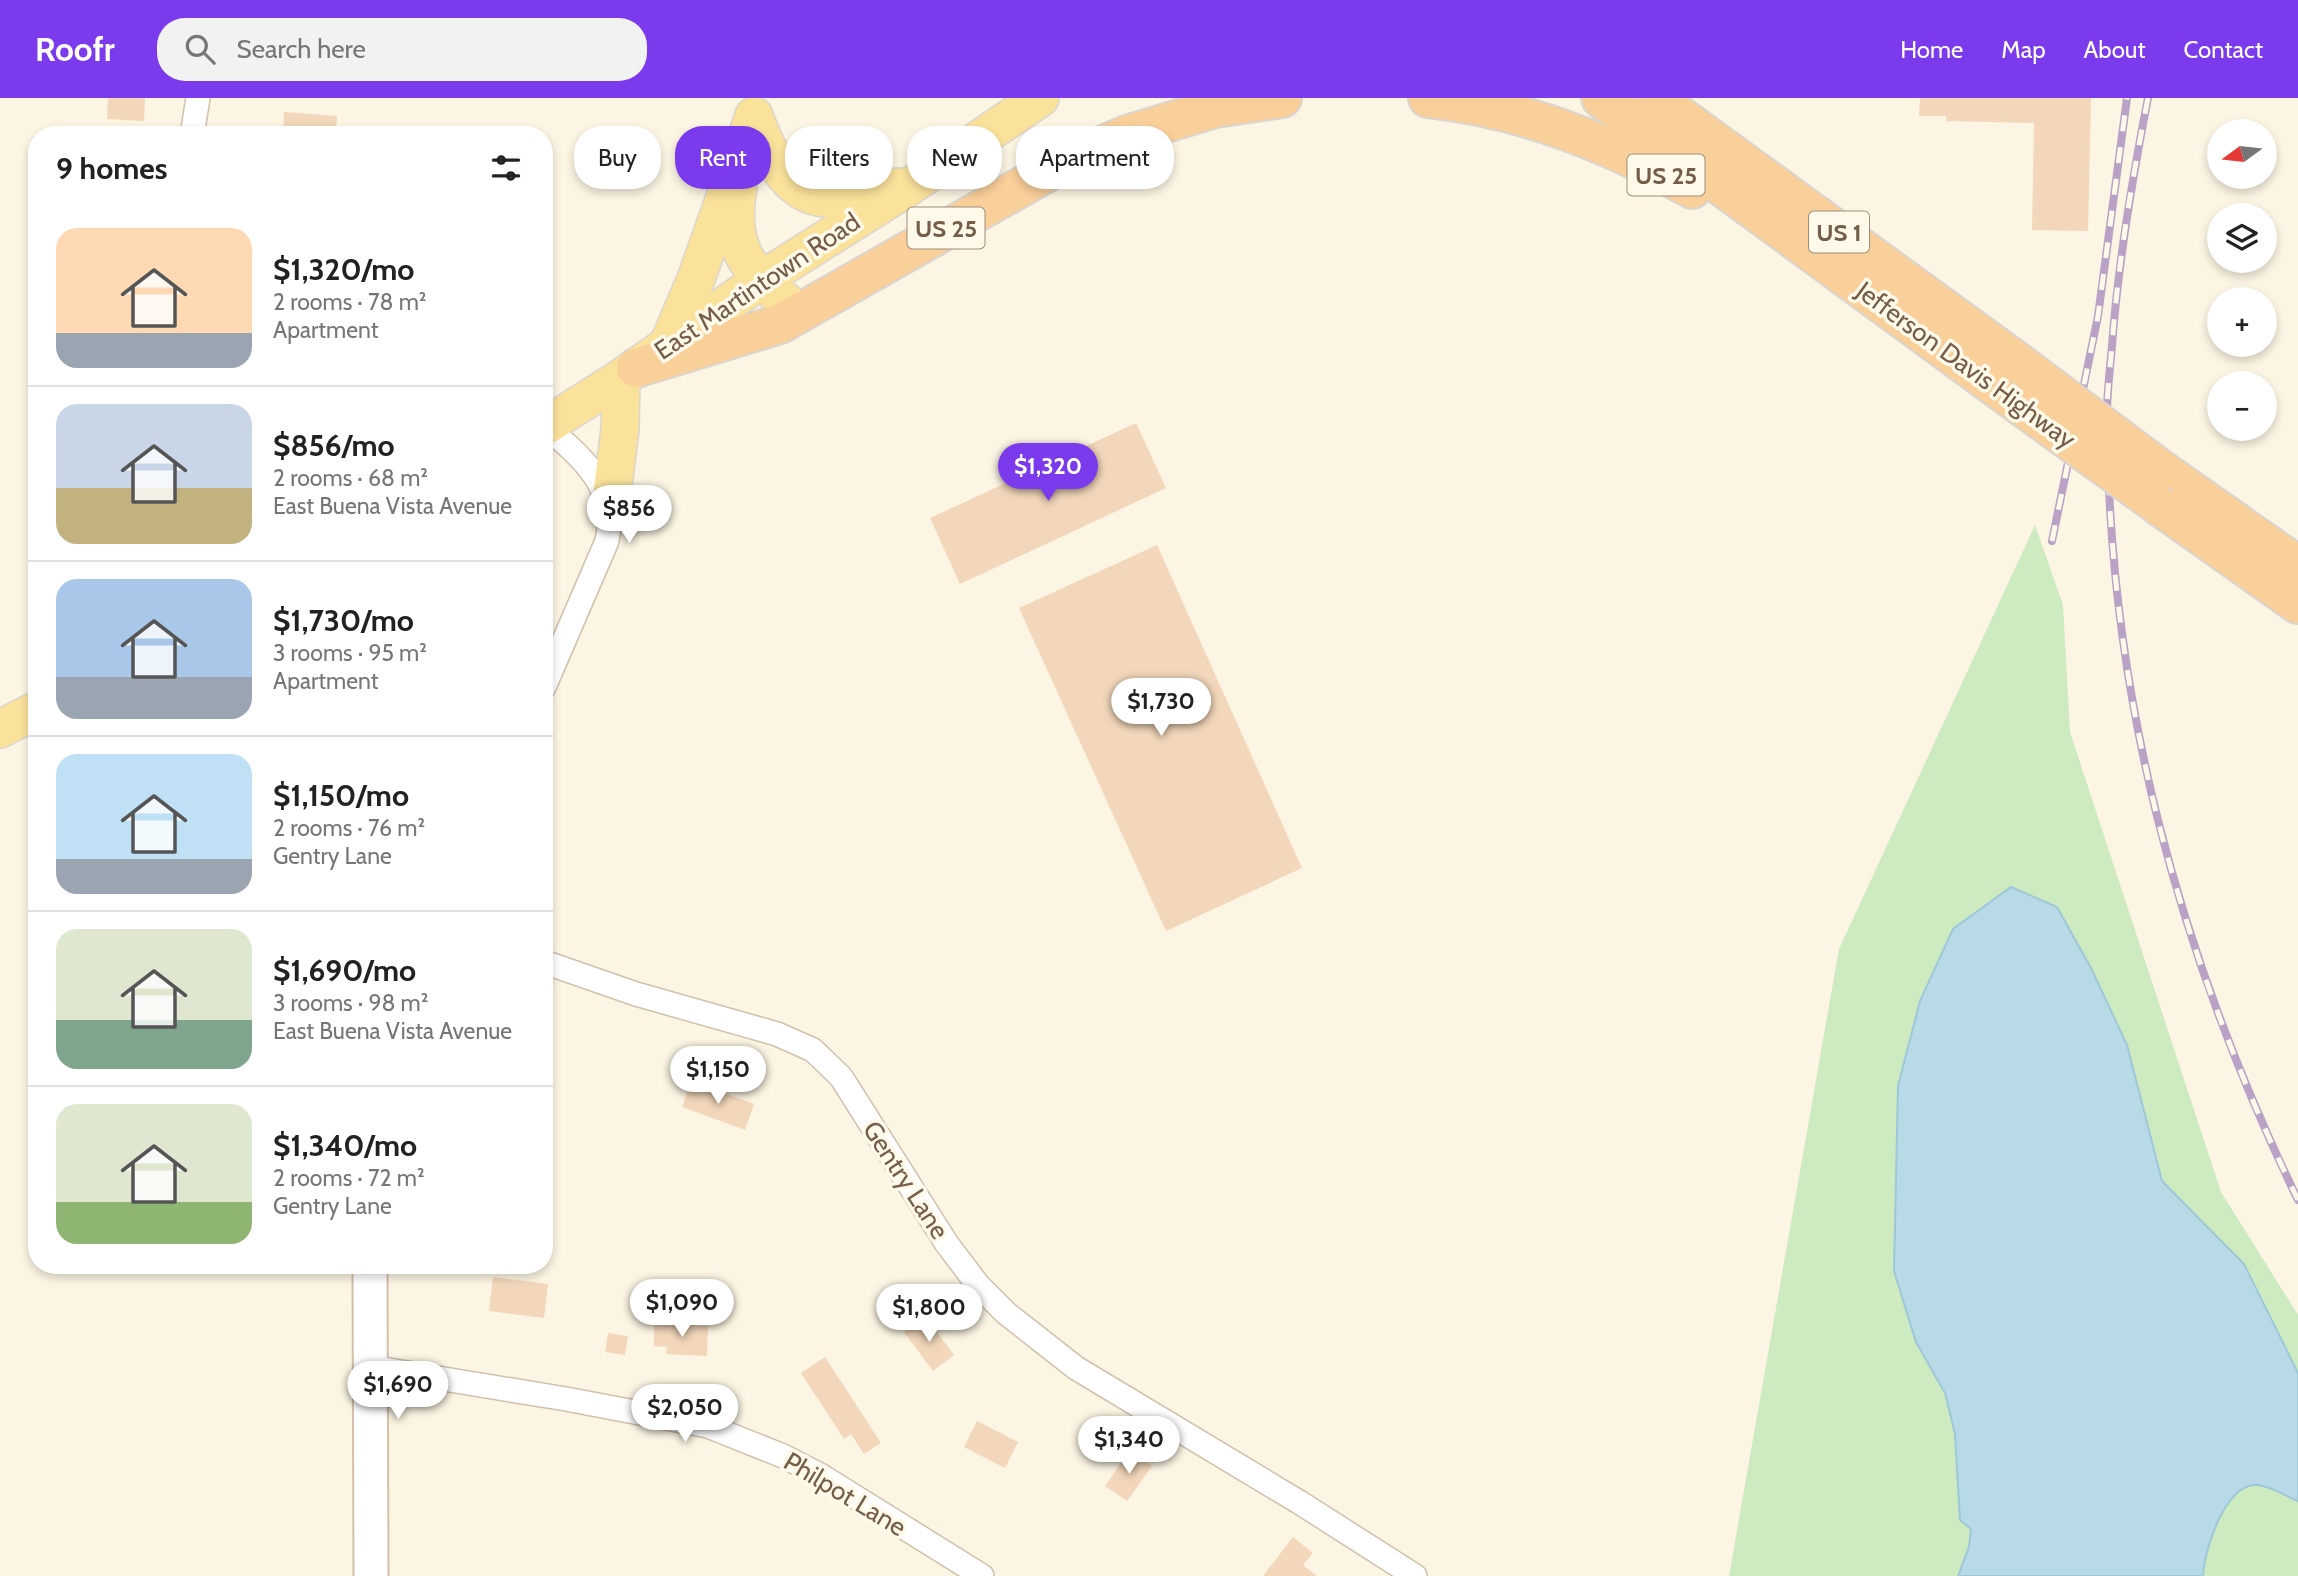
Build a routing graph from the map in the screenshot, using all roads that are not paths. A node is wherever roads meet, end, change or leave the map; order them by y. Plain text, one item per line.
1 (198, 98) edge
2 (1040, 98) edge
3 (1282, 98) edge
4 (1428, 98) edge
5 (1601, 98) edge
6 (1655, 98) edge
7 (754, 107) edge
8 (193, 126) edge
9 (999, 126) edge
10 (907, 186) edge
11 (907, 188) edge
12 (761, 280) junction
13 (1882, 304) junction
14 (799, 313) junction
15 (668, 345) junction
16 (629, 373) junction
17 (553, 421) edge
18 (553, 433) edge
19 (610, 510) junction
20 (2298, 566) edge
21 (2298, 604) edge
22 (553, 666) edge
23 (28, 715) edge
24 (0, 729) edge
25 (553, 965) edge
26 (370, 1274) edge
27 (371, 1367) junction
28 (371, 1576) edge
29 (982, 1576) edge
30 (1415, 1576) edge

1 - 8 street
2 - 9 main road, East Martintown Road / US 25
3 - 14 highway, US 25
4 - 13 highway, US 25
5 - 13 highway, Jefferson Davis Highway / US 1
6 - 20 highway, Jefferson Davis Highway / US 1, bridge
7 - 10 main road
7 - 12 main road
7 - 15 main road
11 - 12 main road, East Martintown Road / US 25
12 - 14 main road
12 - 15 main road, East Martintown Road / US 25
13 - 21 highway, Jefferson Davis Highway / US 1, bridge
14 - 16 highway, US 25
15 - 16 main road, East Martintown Road / US 25
16 - 17 main road, East Martintown Road / US 25
16 - 19 main road
18 - 19 street
19 - 22 street
23 - 24 main road
25 - 30 street, Gentry Lane
26 - 27 main road
27 - 28 main road
27 - 29 street, Philpot Lane

